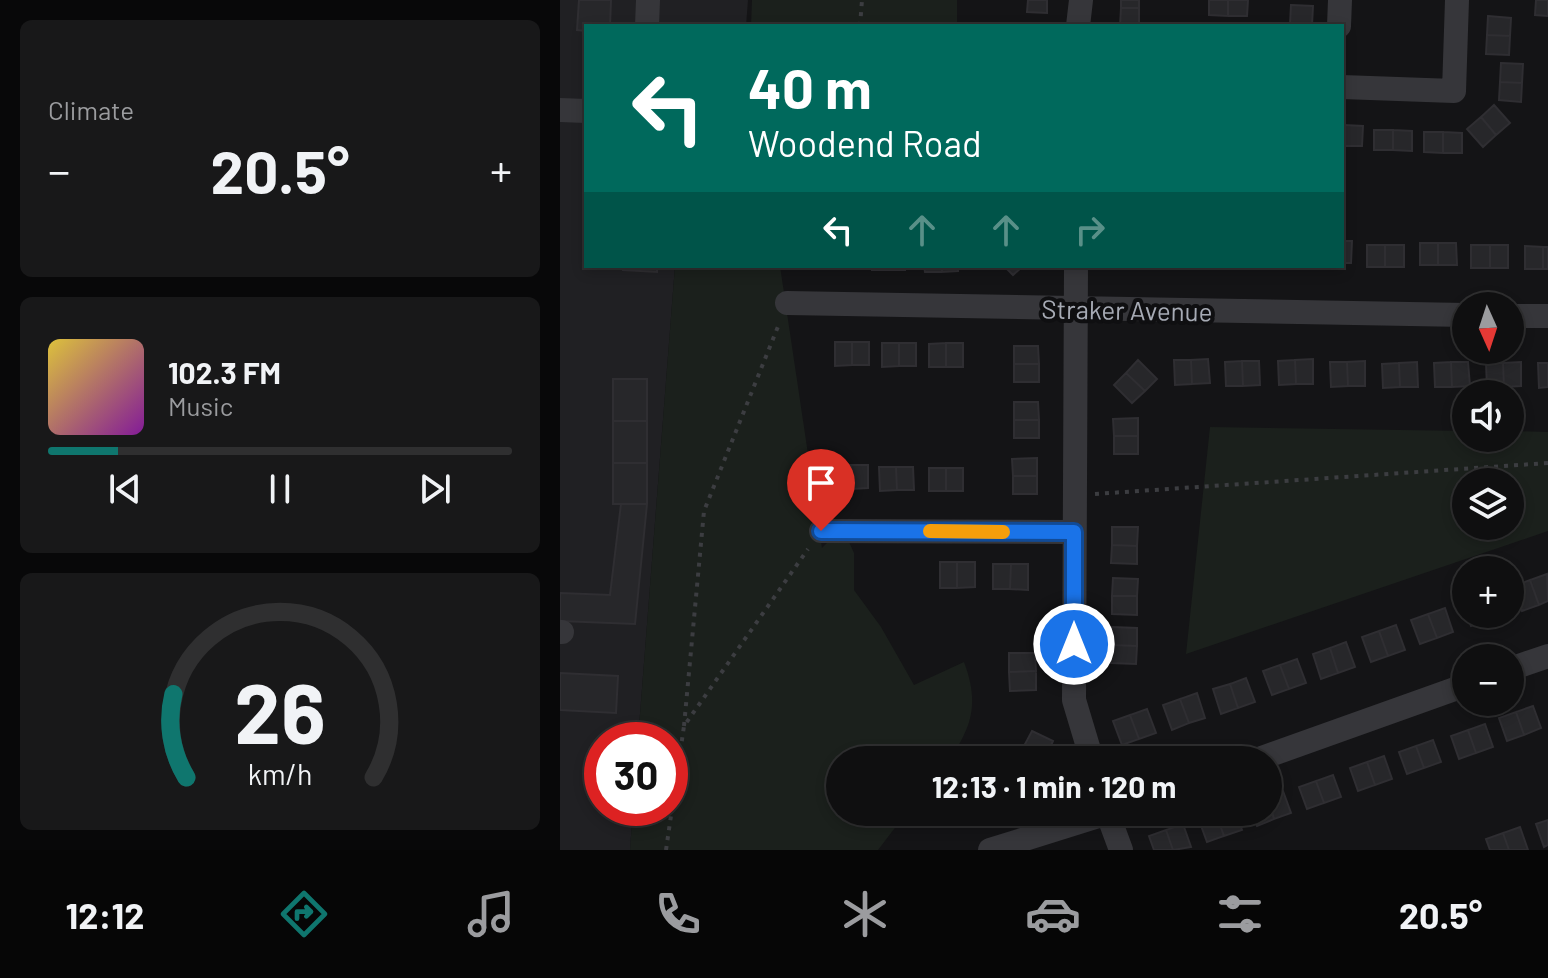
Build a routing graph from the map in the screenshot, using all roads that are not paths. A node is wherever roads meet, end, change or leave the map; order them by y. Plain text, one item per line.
1 (648, 0) edge
2 (1081, 0) edge
3 (1340, 0) edge
4 (1457, 0) edge
5 (647, 24) edge
6 (1078, 24) edge
7 (1339, 24) edge
8 (1344, 87) edge
9 (560, 110) edge
10 (584, 111) edge
11 (1076, 268) edge
12 (787, 303) road end
13 (1075, 310) junction
14 (1452, 315) edge
15 (1524, 316) edge
16 (1548, 316) edge
17 (821, 531) road end
18 (1074, 532) junction
19 (1548, 656) edge
20 (1524, 664) edge
21 (1452, 690) edge
22 (1088, 746) edge
23 (1282, 751) edge
24 (1065, 826) edge
25 (1113, 826) edge
26 (990, 850) edge
27 (1121, 850) edge

1 - 5 street
2 - 6 street
3 - 7 street
4 - 8 street
9 - 10 street
11 - 13 street
12 - 13 street, Straker Avenue
13 - 14 street, Straker Avenue
13 - 18 street
15 - 16 street
17 - 18 street
18 - 22 street
19 - 20 street
21 - 23 street
24 - 26 street
25 - 27 street

